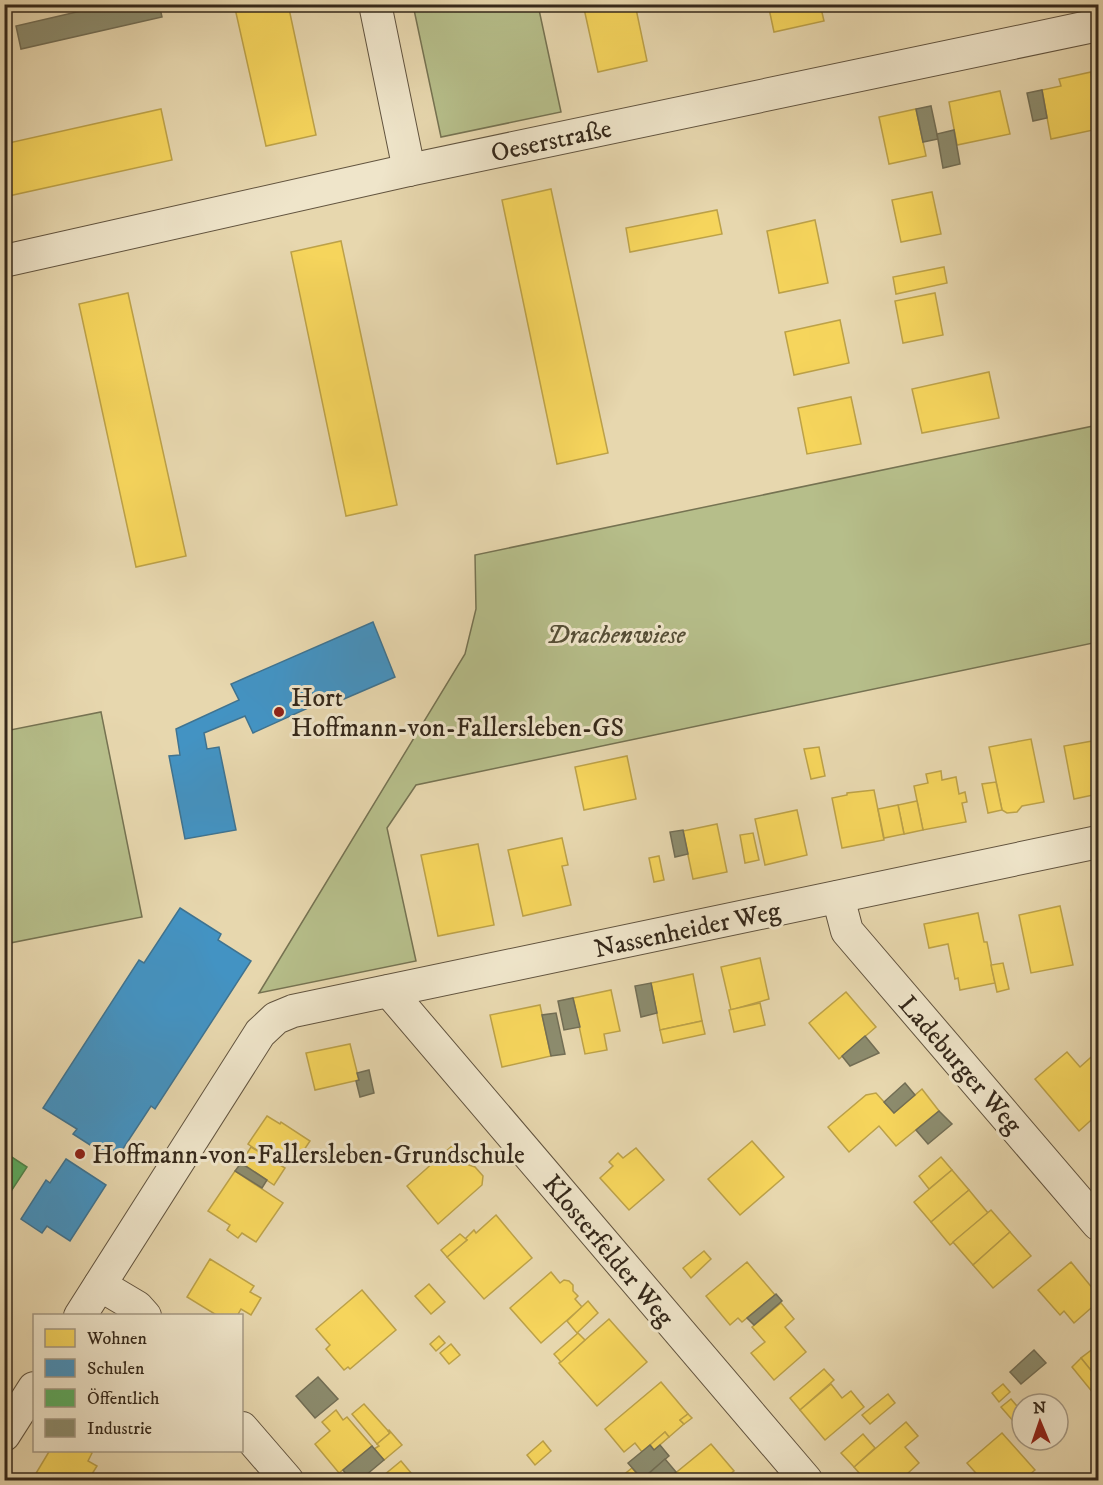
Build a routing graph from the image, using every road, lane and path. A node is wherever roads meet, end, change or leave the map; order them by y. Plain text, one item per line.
1 (375, 4) edge
2 (1098, 25) edge
3 (409, 170) junction
4 (4, 261) edge
5 (1098, 842) edge
6 (838, 897) junction
7 (389, 991) junction
8 (1098, 1224) edge
9 (100, 1286) junction
10 (82, 1314) edge
11 (143, 1314) edge
12 (33, 1390) edge
13 (243, 1429) edge
14 (4, 1435) edge
15 (287, 1480) edge
16 (806, 1480) edge

1 - 3 street
2 - 3 street, Oeserstraße
3 - 4 street, Oeserstraße
5 - 6 street, Nassenheider Weg
6 - 7 street, Nassenheider Weg
6 - 8 street, Ladeburger Weg
7 - 9 street, Nassenheider Weg
7 - 16 street, Klosterfelder Weg
9 - 10 street
9 - 11 street
12 - 14 street
13 - 15 street

